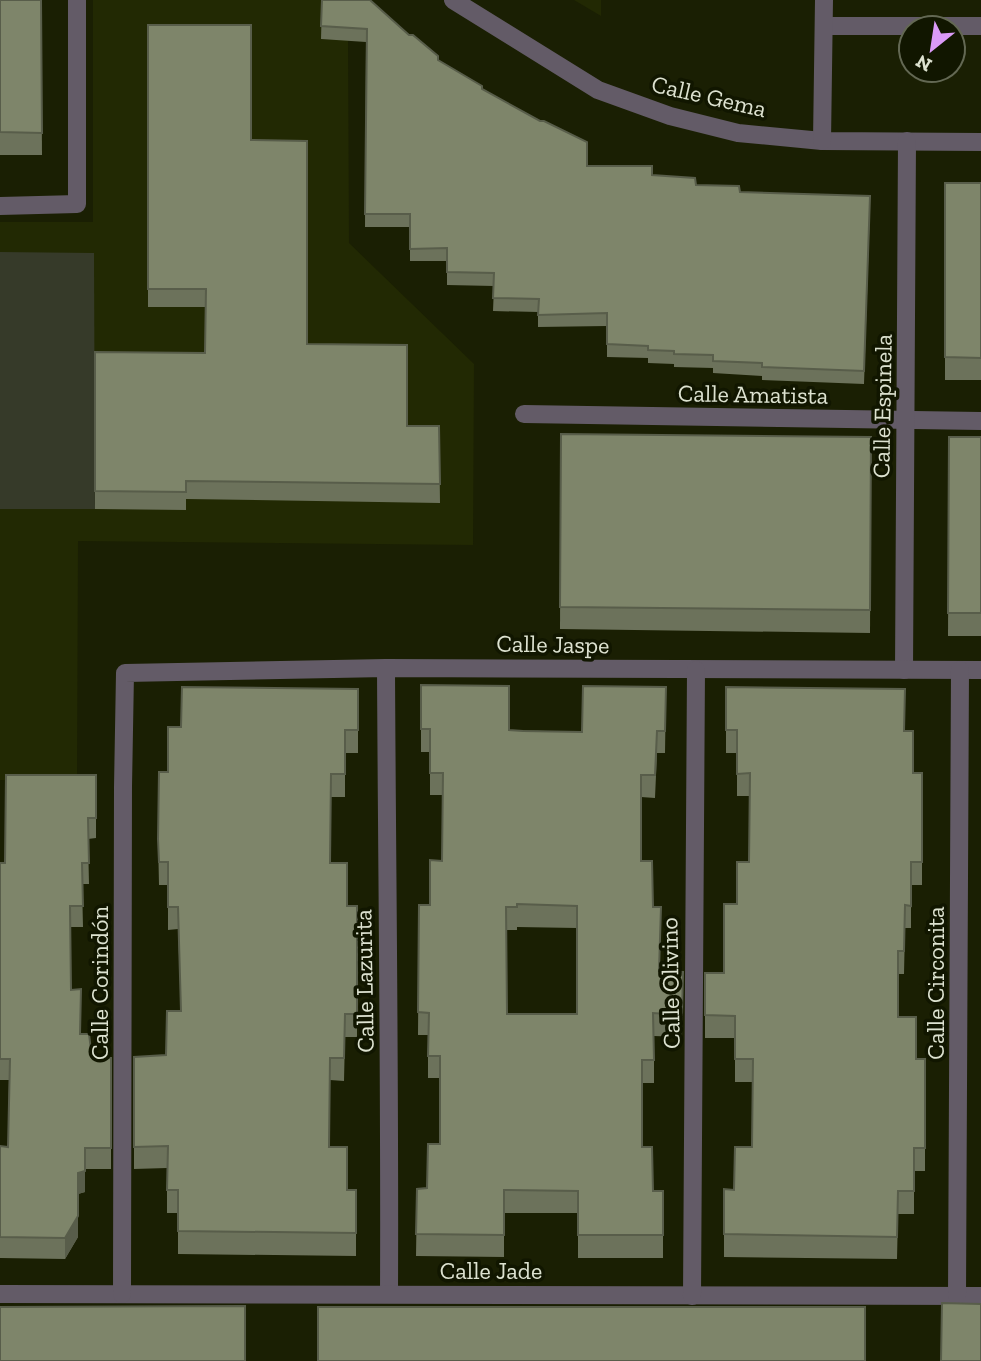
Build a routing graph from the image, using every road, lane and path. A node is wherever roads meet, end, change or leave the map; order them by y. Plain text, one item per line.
1 (77, 0) edge
2 (453, 0) edge
3 (824, 0) edge
4 (824, 26) junction
5 (981, 26) edge
6 (822, 141) junction
7 (907, 141) junction
8 (981, 142) edge
9 (0, 206) edge
10 (524, 414) dead end
11 (906, 421) junction
12 (981, 421) edge
13 (386, 668) junction
14 (696, 670) junction
15 (904, 670) junction
16 (960, 670) junction
17 (981, 670) edge
18 (125, 673) joint
19 (0, 1294) edge
20 (122, 1294) junction
21 (389, 1294) junction
22 (692, 1296) junction
23 (957, 1296) junction
24 (981, 1296) edge

1 - 9 street
2 - 6 street, Calle Gema
3 - 4 street
4 - 5 street
4 - 6 street
6 - 7 street, Calle Gema
7 - 8 street, Calle Gema
7 - 11 street, Calle Espinela
10 - 11 street, Calle Amatista
11 - 12 street, Calle Amatista
11 - 15 street, Calle Espinela
13 - 14 street, Calle Jaspe
13 - 18 street, Calle Jaspe
13 - 21 street, Calle Lazurita
14 - 15 street, Calle Jaspe
14 - 22 street, Calle Olivino
15 - 16 street, Calle Jaspe
16 - 17 street, Calle Jaspe
16 - 23 street, Calle Circonita
18 - 20 street, Calle Corindón
19 - 20 street, Calle Jade
20 - 21 street, Calle Jade
21 - 22 street, Calle Jade
22 - 23 street, Calle Jade
23 - 24 street, Calle Jade

